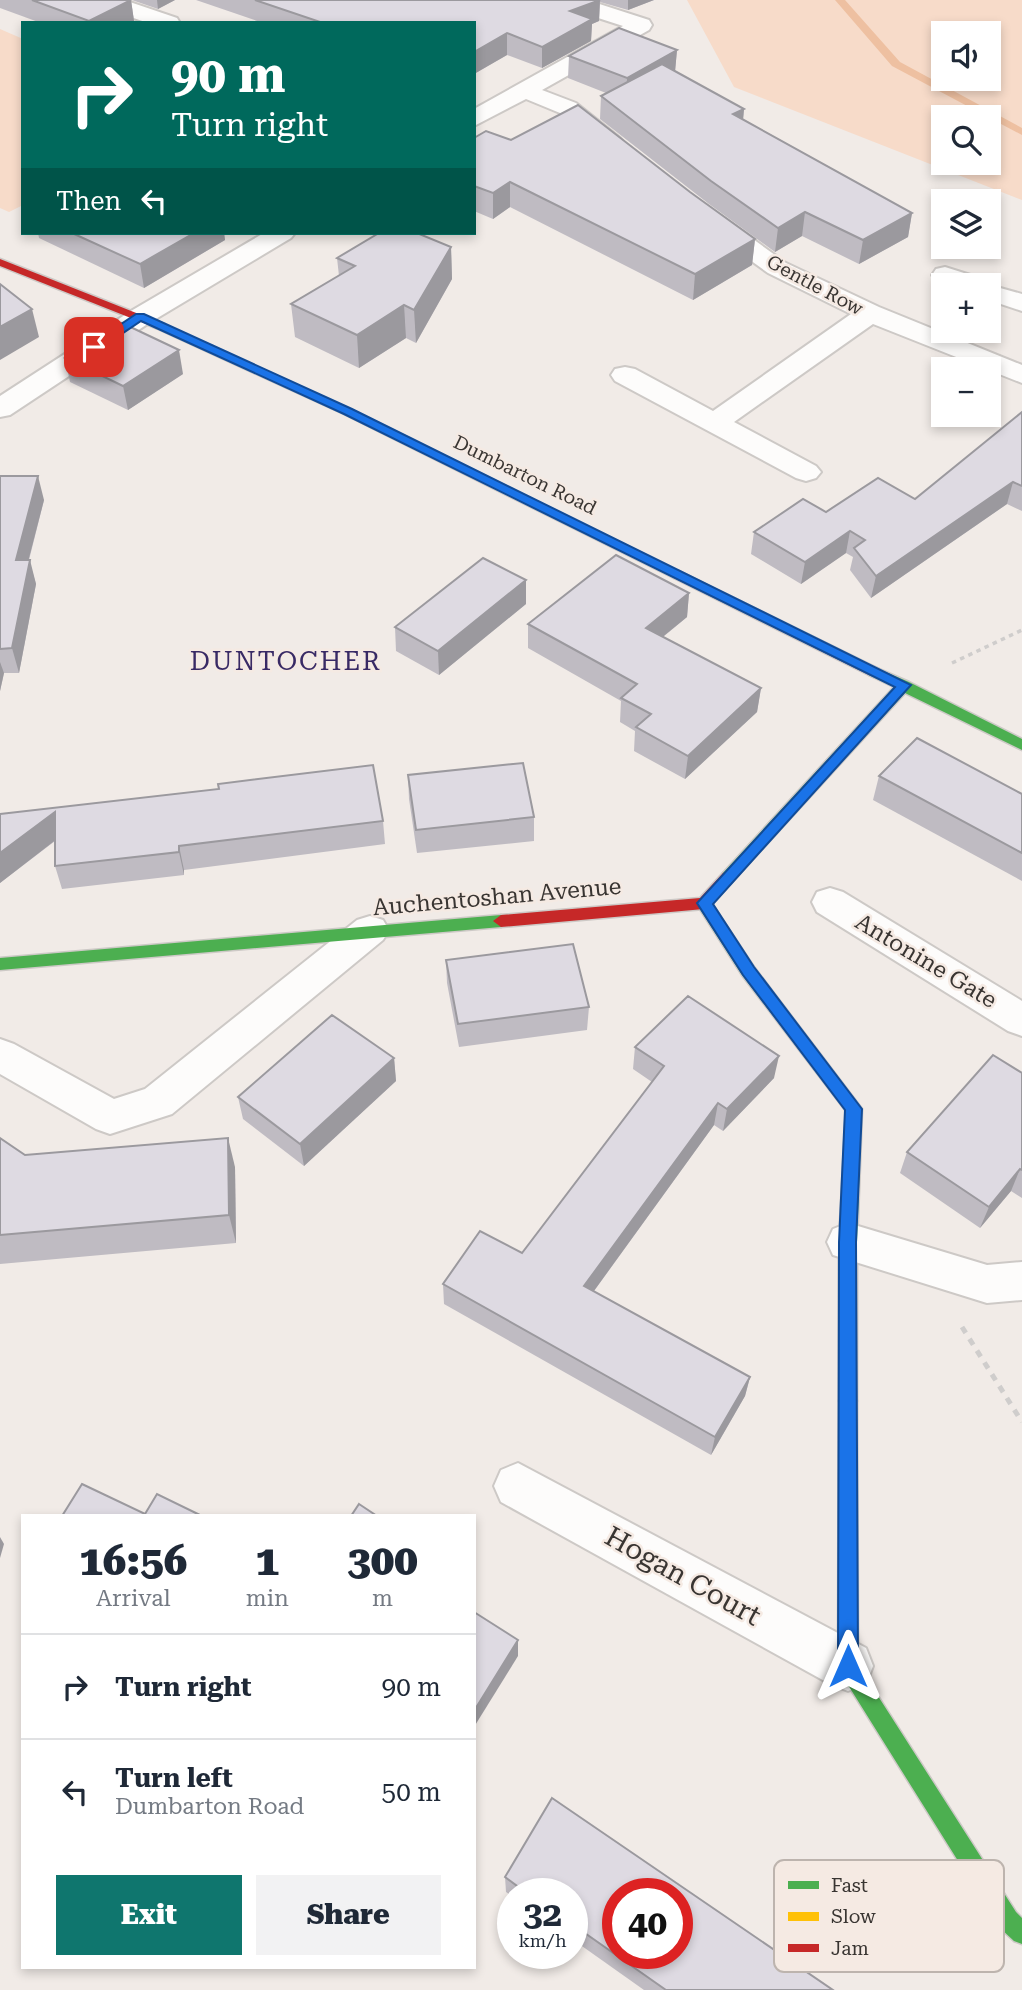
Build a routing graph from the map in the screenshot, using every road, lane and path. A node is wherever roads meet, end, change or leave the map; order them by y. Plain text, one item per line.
1 (104, 0) edge
2 (566, 0) edge
3 (163, 21) edge
4 (524, 91) junction
5 (476, 118) edge
6 (633, 160) edge
7 (698, 211) edge
8 (279, 235) edge
9 (0, 262) edge
10 (1001, 295) edge
11 (1022, 303) edge
12 (870, 313) junction
13 (140, 317) junction
14 (625, 375) dead end
15 (1022, 375) edge
16 (0, 409) edge
17 (714, 423) junction
18 (806, 472) dead end
19 (1022, 630) edge
20 (904, 685) junction
21 (1022, 745) edge
22 (830, 902) dead end
23 (704, 903) junction
24 (370, 930) junction
25 (0, 964) edge
26 (1022, 1020) edge
27 (0, 1055) edge
28 (848, 1242) junction
29 (922, 1265) junction
30 (1022, 1281) edge
31 (1022, 1422) edge
32 (518, 1486) dead end
33 (848, 1666) junction
34 (970, 1860) edge
35 (1004, 1914) edge
36 (1022, 1933) edge

1 - 3 street
2 - 4 street
4 - 5 street
4 - 6 street
7 - 12 street, Gentle Row
8 - 13 street
9 - 13 street, Dumbarton Road
10 - 11 street
12 - 15 street, Gentle Row
12 - 17 street
13 - 16 street
13 - 20 street, Dumbarton Road
14 - 17 street
17 - 18 street
19 - 20 path
20 - 21 street, Dumbarton Road
20 - 23 street
22 - 26 street, Antonine Gate
23 - 24 street, Auchentoshan Avenue
23 - 28 street
24 - 25 street, Auchentoshan Avenue
24 - 27 street
28 - 29 street
28 - 33 street
29 - 30 street
29 - 31 path
32 - 33 street, Hogan Court
33 - 34 street
35 - 36 street

